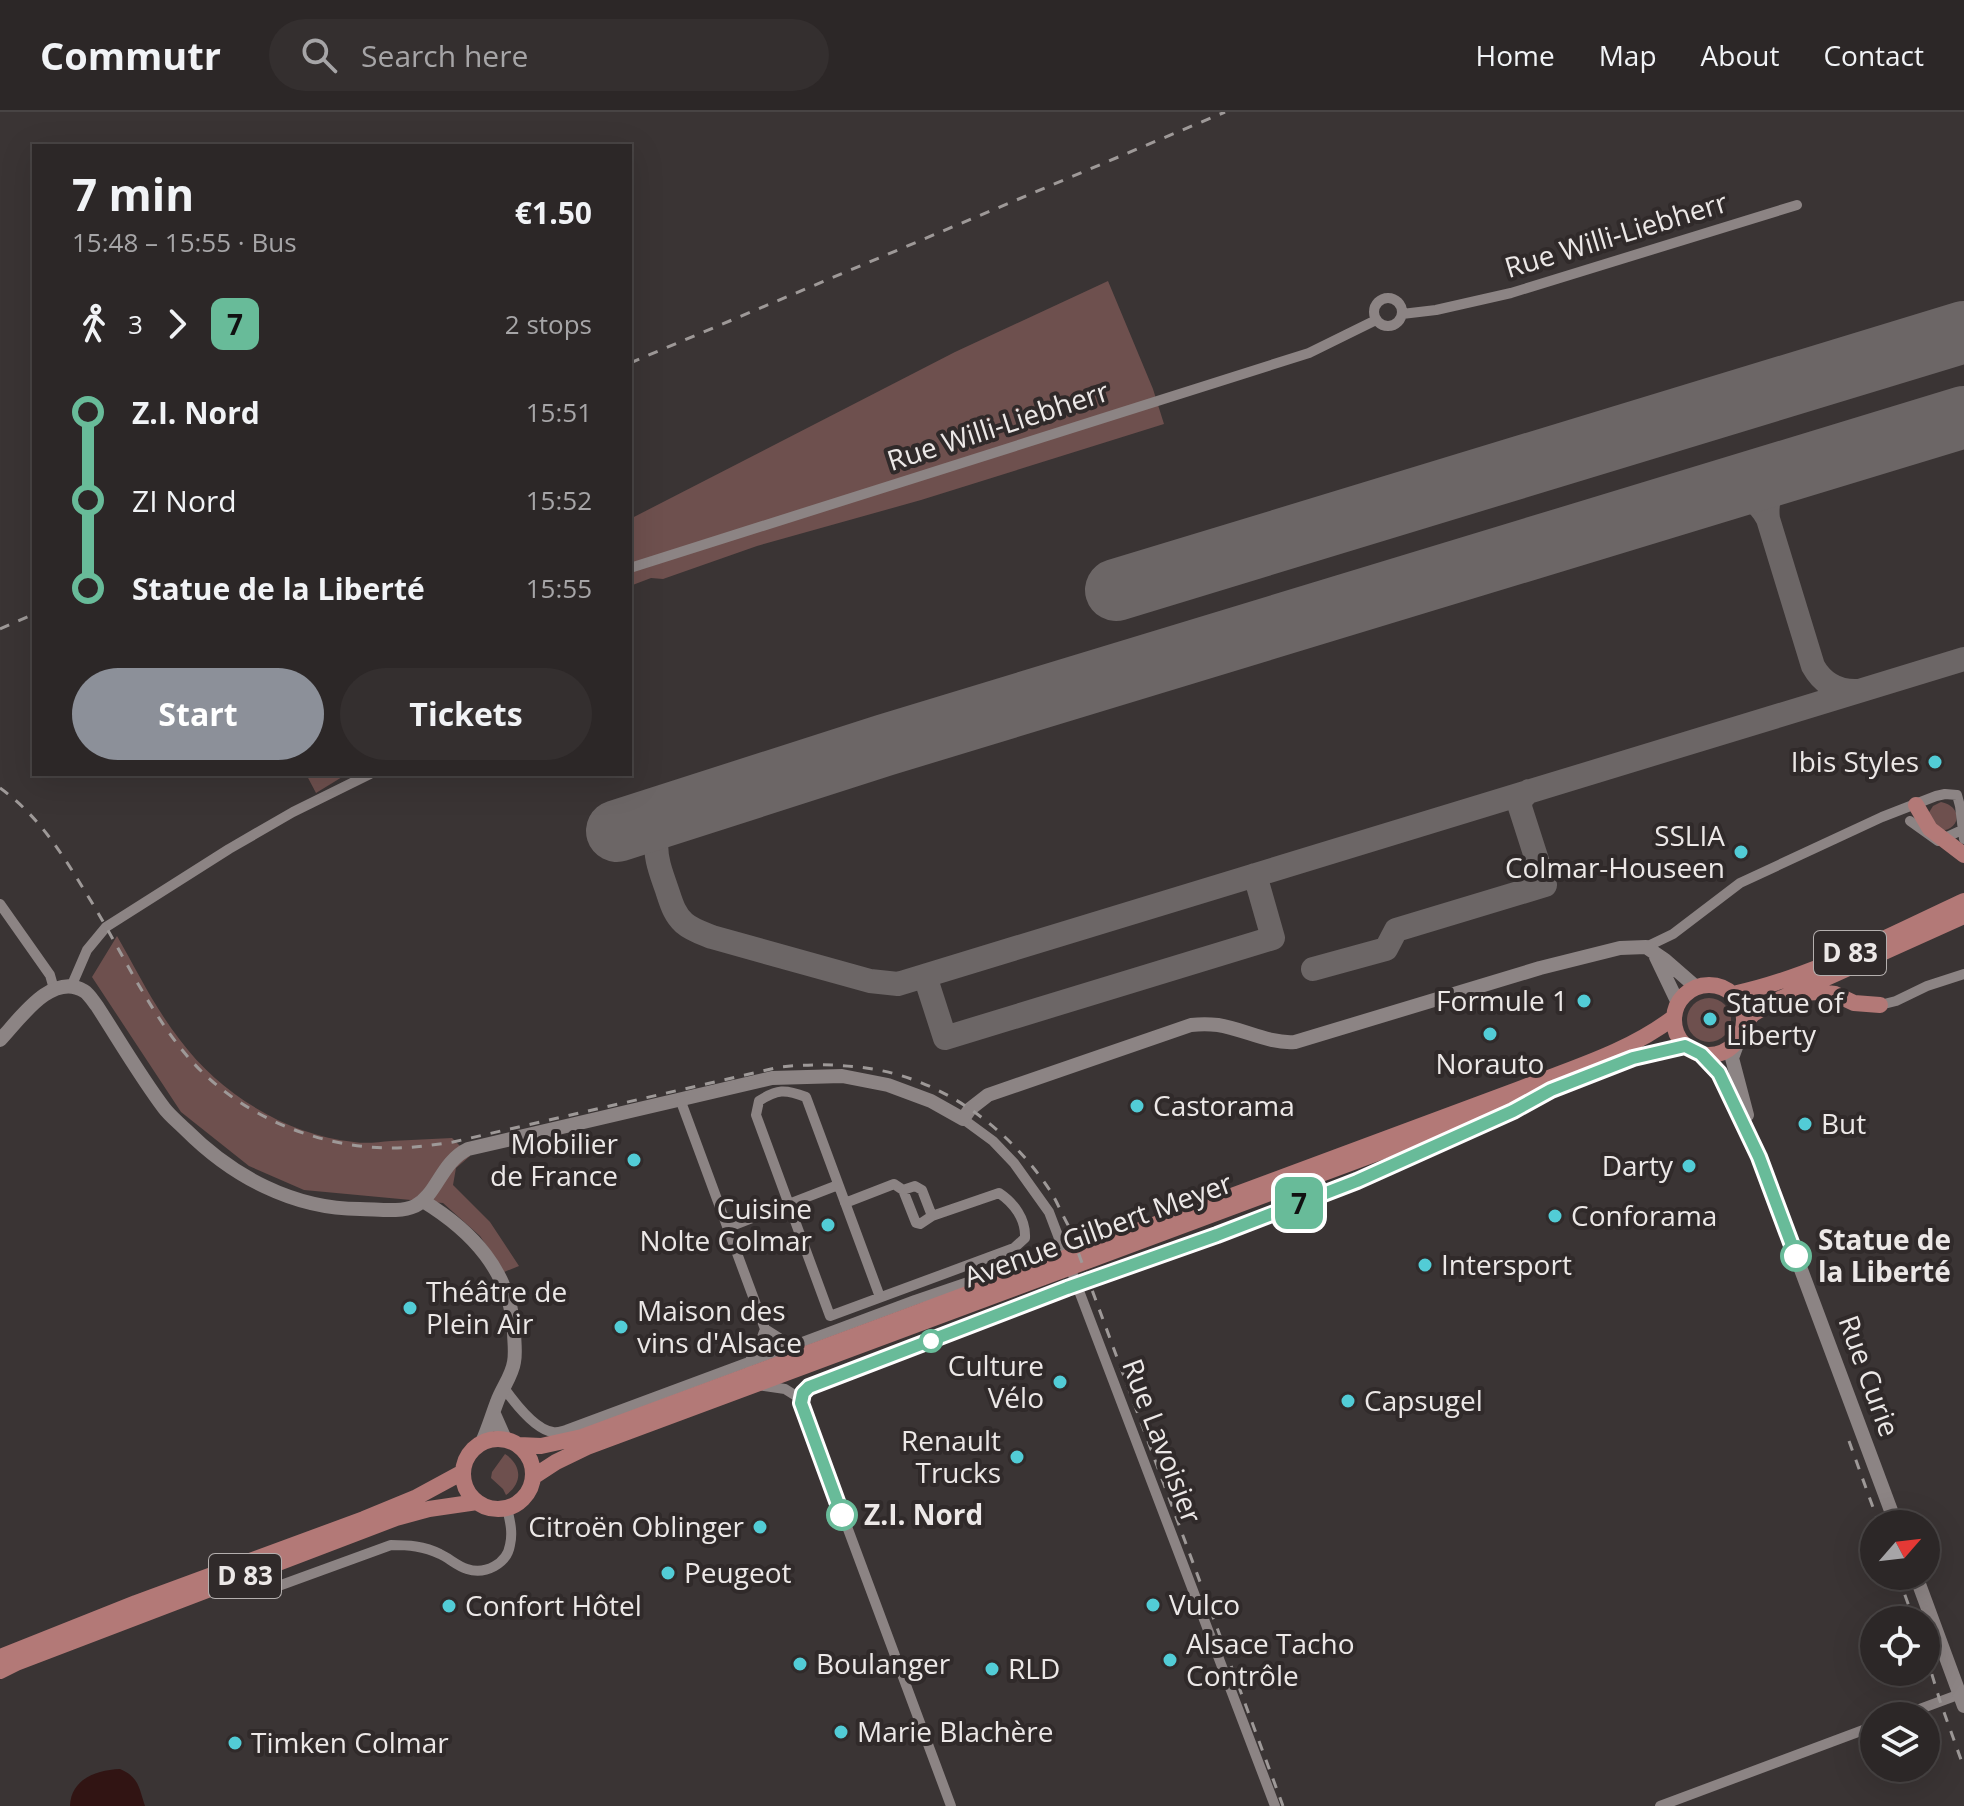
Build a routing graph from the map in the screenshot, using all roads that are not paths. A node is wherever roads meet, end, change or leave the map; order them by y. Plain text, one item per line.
1 (1797, 205) dead end
2 (1402, 314) junction
3 (1376, 320) junction
4 (632, 567) edge
5 (366, 776) edge
6 (1915, 810) junction
7 (1963, 834) edge
8 (1943, 839) junction
9 (1964, 855) edge
10 (1964, 901) edge
11 (0, 904) edge
12 (1964, 916) edge
13 (1673, 934) junction
14 (1655, 953) junction
15 (1964, 974) edge
16 (71, 987) junction
17 (1696, 987) junction
18 (54, 989) junction
19 (1793, 993) junction
20 (1733, 994) junction
21 (1880, 1005) joint
22 (1676, 1010) junction
23 (1742, 1030) junction
24 (0, 1040) edge
25 (1685, 1046) junction
26 (1701, 1054) junction
27 (1551, 1090) junction
28 (680, 1099) junction
29 (963, 1119) junction
30 (1759, 1157) junction
31 (838, 1185) junction
32 (903, 1190) junction
33 (423, 1201) junction
34 (845, 1203) junction
35 (789, 1204) junction
36 (932, 1216) junction
37 (729, 1227) junction
38 (1093, 1253) junction
39 (1058, 1266) junction
40 (880, 1297) junction
41 (915, 1300) junction
42 (866, 1318) junction
43 (765, 1329) junction
44 (796, 1344) junction
45 (748, 1363) junction
46 (756, 1385) junction
47 (504, 1388) junction
48 (801, 1399) junction
49 (494, 1414) junction
50 (482, 1442) junction
51 (512, 1442) junction
52 (463, 1472) junction
53 (533, 1477) junction
54 (477, 1502) junction
55 (507, 1508) junction
56 (1891, 1510) edge
57 (1921, 1590) edge
58 (262, 1592) dead end
59 (0, 1657) edge
60 (5, 1667) edge
61 (1963, 1698) edge
62 (1940, 1705) edge
63 (1860, 1731) edge
64 (951, 1806) edge
65 (1275, 1806) edge
66 (1660, 1806) edge

1 - 2 street, Rue Willi-Liebherr
2 - 3 street, Rue Willi-Liebherr
2 - 3 street, Rue Willi-Liebherr
3 - 4 street, Rue Willi-Liebherr
5 - 16 street
6 - 7 street
6 - 8 main road
6 - 13 street
7 - 8 street
8 - 9 main road
10 - 20 main road, D 83
11 - 18 street
12 - 19 main road, D 83
13 - 14 street
13 - 14 street
14 - 17 street
14 - 22 street
14 - 29 street
15 - 21 street
16 - 18 street
16 - 33 street
17 - 20 main road
17 - 22 main road
18 - 24 street
19 - 21 main road
19 - 23 main road, D 83
20 - 23 main road
22 - 25 main road
22 - 38 main road, Avenue Gilbert Meyer
23 - 26 main road
23 - 30 street, Rue Curie
25 - 26 main road
25 - 27 main road, Avenue Gilbert Meyer
26 - 30 street, Rue Curie
27 - 38 main road, Avenue Gilbert Meyer
27 - 48 street
28 - 29 street
28 - 33 street
28 - 37 street
29 - 65 street, Rue Lavoisier
30 - 56 street, Rue Curie
31 - 34 street
31 - 35 street
31 - 35 street
32 - 34 street
32 - 36 street
32 - 36 street
33 - 47 street
34 - 40 street
35 - 37 street
35 - 40 street
36 - 40 street
37 - 43 street
38 - 39 main road, Avenue Gilbert Meyer
39 - 41 street, Avenue Gilbert Meyer
39 - 46 main road, Avenue Gilbert Meyer
39 - 51 main road, Avenue Gilbert Meyer
40 - 41 street
40 - 42 street
41 - 42 street, Avenue Gilbert Meyer
42 - 44 street, Avenue Gilbert Meyer
43 - 44 street
43 - 45 street
44 - 45 street, Avenue Gilbert Meyer
45 - 47 street, Avenue Gilbert Meyer
46 - 48 street
46 - 53 main road, Avenue Gilbert Meyer
47 - 49 street
48 - 64 street
49 - 50 street
49 - 51 street
50 - 51 main road, Avenue Gilbert Meyer
50 - 52 main road
51 - 53 main road
52 - 54 main road
52 - 59 main road, D 83
53 - 55 main road, Avenue Gilbert Meyer
54 - 55 main road
54 - 60 main road, D 83
55 - 58 street
57 - 61 street
61 - 62 street
63 - 66 street

